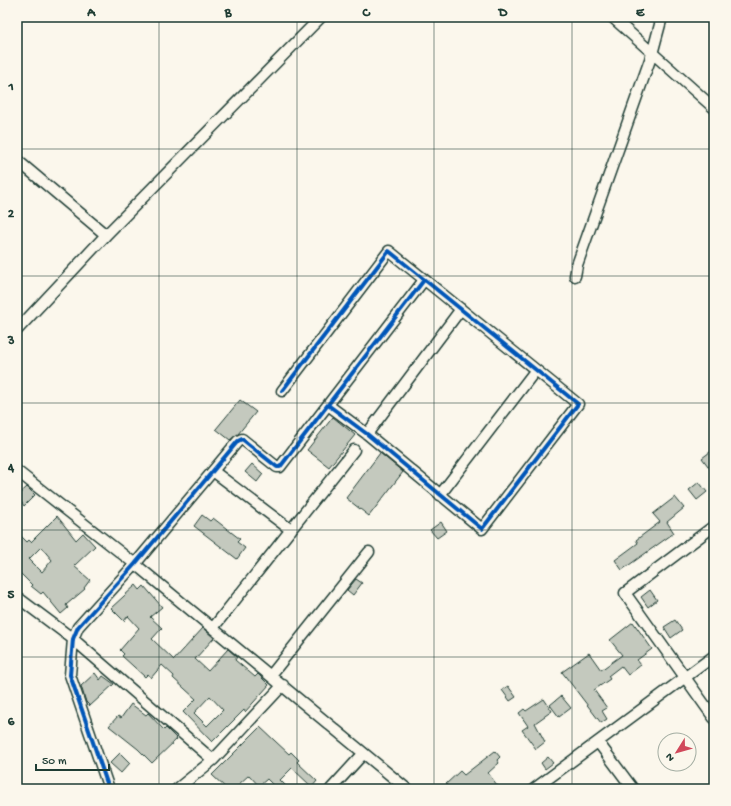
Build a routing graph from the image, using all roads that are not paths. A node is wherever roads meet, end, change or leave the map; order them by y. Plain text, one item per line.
1 (321, 17) edge
2 (612, 17) edge
3 (662, 17) edge
4 (652, 54) junction
5 (714, 108) edge
6 (17, 160) edge
7 (106, 235) junction
8 (575, 276) dead end
9 (424, 280) junction
10 (461, 309) junction
11 (17, 330) edge
12 (535, 371) junction
13 (282, 391) dead end
14 (328, 406) junction
15 (367, 434) junction
16 (354, 450) dead end
17 (17, 471) edge
18 (213, 471) junction
19 (440, 495) junction
20 (714, 526) edge
21 (291, 530) junction
22 (369, 552) dead end
23 (135, 564) junction
24 (17, 597) edge
25 (213, 628) junction
26 (73, 639) junction
27 (714, 656) edge
28 (271, 675) junction
29 (685, 678) junction
30 (283, 685) junction
31 (714, 718) edge
32 (598, 742) junction
33 (363, 754) junction
34 (213, 760) junction
35 (109, 789) edge
36 (177, 789) edge
37 (331, 789) edge
38 (406, 789) edge
39 (534, 789) edge
40 (633, 789) edge

1 - 7 street
2 - 4 street
3 - 4 street
4 - 5 street
4 - 8 street
6 - 7 street
7 - 11 street
9 - 10 street
9 - 13 street
9 - 14 street
10 - 12 street
10 - 15 street
12 - 19 street
12 - 19 street
14 - 15 street
14 - 18 street
15 - 19 street
16 - 21 street
17 - 23 street
18 - 21 street
18 - 23 street
20 - 29 street
21 - 25 street
22 - 28 street
23 - 25 street
23 - 26 street
24 - 26 street
25 - 28 street
26 - 34 street
26 - 35 street
27 - 29 street
28 - 30 street
29 - 31 street
29 - 32 street
30 - 33 street
30 - 34 street
32 - 39 street
32 - 40 street
33 - 37 street
33 - 38 street
34 - 36 street

